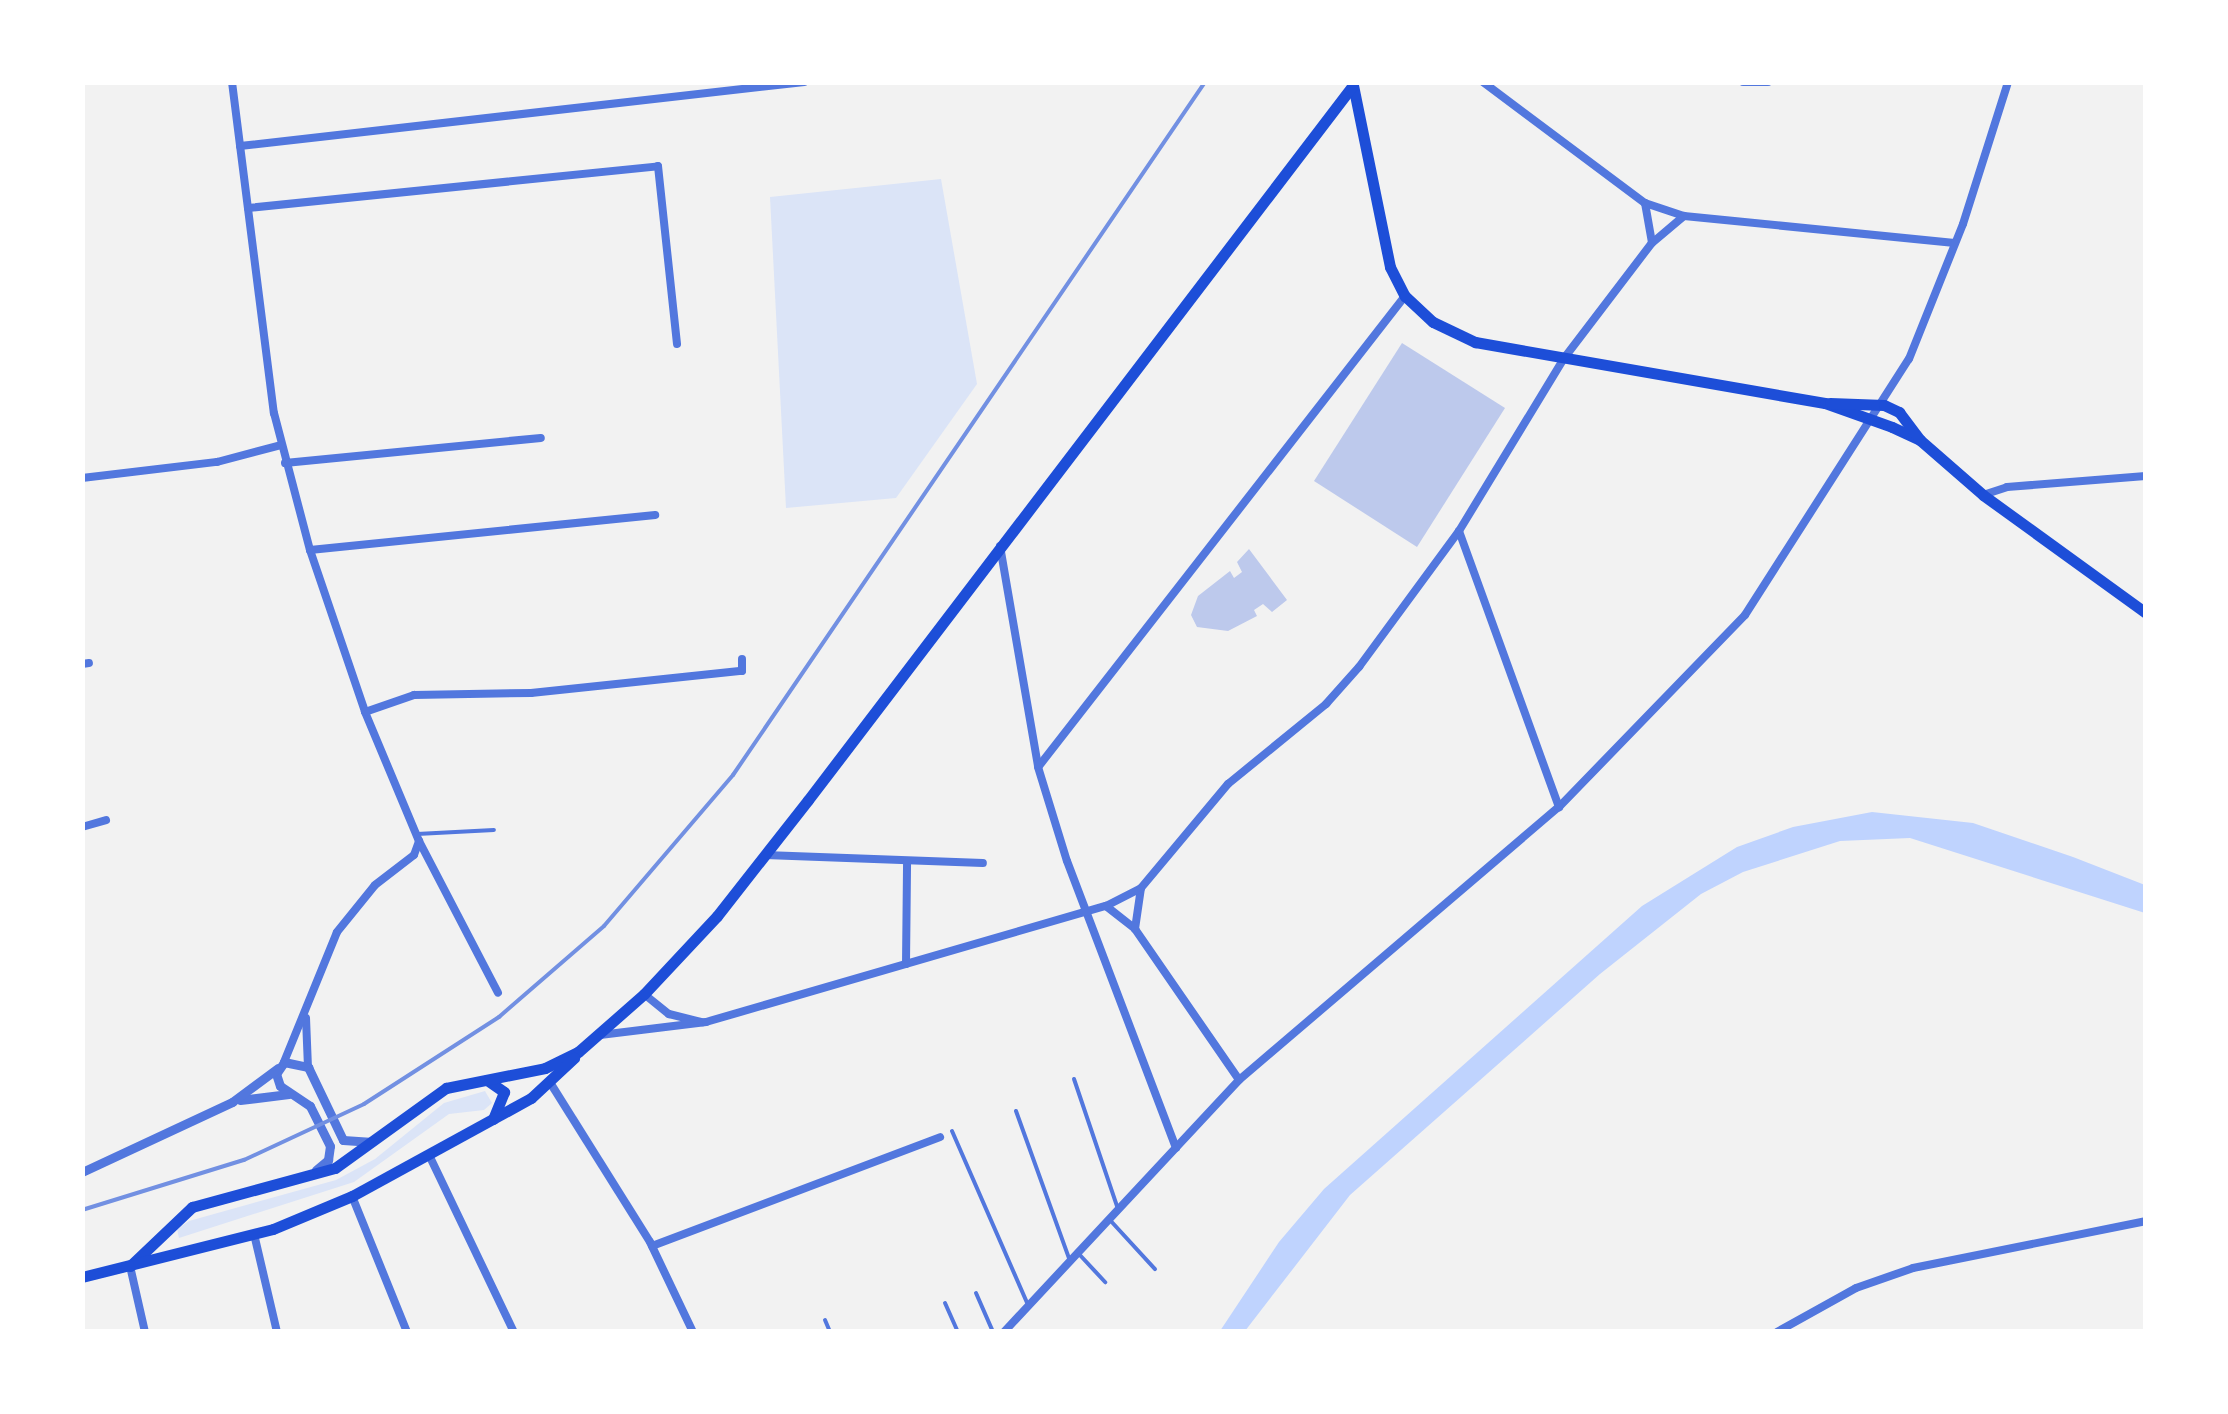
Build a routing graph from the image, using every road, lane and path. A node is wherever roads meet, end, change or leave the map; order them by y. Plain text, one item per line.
1 (232, 82) edge
2 (804, 82) edge
3 (1483, 82) edge
4 (1743, 82) edge
5 (1768, 82) edge
6 (2008, 82) edge
7 (1353, 84) edge
8 (240, 146) junction
9 (1645, 203) junction
10 (248, 208) junction
11 (1684, 216) junction
12 (1652, 243) junction
13 (1955, 243) junction
14 (1404, 296) junction
15 (677, 344) dead end
16 (1565, 357) junction
17 (1825, 403) junction
18 (1884, 405) junction
19 (1873, 421) junction
20 (541, 438) dead end
21 (1920, 440) junction
22 (281, 445) junction
23 (285, 463) junction
24 (2146, 476) edge
25 (82, 478) edge
26 (1983, 495) junction
27 (655, 514) dead end
28 (1459, 531) junction
29 (1000, 546) junction
30 (310, 550) junction
31 (2146, 613) edge
32 (742, 659) dead end
33 (365, 712) junction
34 (1038, 767) junction
35 (1559, 807) junction
36 (106, 820) dead end
37 (82, 826) edge
38 (494, 830) dead end
39 (418, 838) junction
40 (765, 855) junction
41 (907, 861) junction
42 (983, 863) dead end
43 (1140, 888) junction
44 (1106, 906) junction
45 (1087, 910) junction
46 (1135, 929) junction
47 (906, 964) junction
48 (498, 993) dead end
49 (644, 994) junction
50 (307, 1014) junction
51 (706, 1022) junction
52 (600, 1035) junction
53 (578, 1052) junction
54 (281, 1065) junction
55 (308, 1067) junction
56 (478, 1078) junction
57 (1074, 1079) dead end
58 (1239, 1080) junction
59 (551, 1084) junction
60 (290, 1094) junction
61 (232, 1102) junction
62 (1016, 1110) dead end
63 (490, 1123) junction
64 (952, 1131) dead end
65 (387, 1134) junction
66 (940, 1137) dead end
67 (1176, 1148) junction
68 (430, 1157) junction
69 (82, 1172) edge
70 (305, 1178) junction
71 (352, 1196) junction
72 (1118, 1209) junction
73 (176, 1217) junction
74 (1109, 1218) junction
75 (2146, 1221) edge
76 (254, 1234) junction
77 (652, 1246) junction
78 (189, 1252) junction
79 (1078, 1252) junction
80 (1070, 1261) junction
81 (130, 1266) junction
82 (1155, 1269) dead end
83 (82, 1277) edge
84 (1105, 1282) dead end
85 (976, 1293) dead end
86 (945, 1302) dead end
87 (1029, 1307) junction
88 (826, 1320) dead end
89 (146, 1332) edge
90 (276, 1332) edge
91 (407, 1332) edge
92 (514, 1332) edge
93 (692, 1332) edge
94 (830, 1332) edge
95 (958, 1332) edge
96 (993, 1332) edge
97 (1004, 1332) edge
98 (1777, 1332) edge

1 - 8 street
2 - 8 street
3 - 9 street
4 - 5 street
6 - 13 street
7 - 14 main road
7 - 29 main road
8 - 10 street
9 - 11 street
9 - 12 street
10 - 15 street
10 - 22 street
11 - 12 street
11 - 13 street
12 - 16 street
13 - 18 street
14 - 16 main road
14 - 34 street
16 - 17 main road
16 - 28 street
17 - 18 main road
17 - 19 main road
18 - 19 street
18 - 21 main road
19 - 21 main road
19 - 35 street
20 - 23 street
21 - 26 main road
22 - 23 street
22 - 25 street
23 - 30 street
24 - 26 street
26 - 31 main road
27 - 30 street
28 - 35 street
28 - 43 street
29 - 34 street
29 - 40 main road
30 - 33 street
32 - 33 street
33 - 39 street
34 - 45 street
35 - 58 street
36 - 37 street
38 - 39 lane
39 - 48 street
39 - 50 street
40 - 41 street
40 - 49 main road
41 - 42 street
41 - 47 street
43 - 44 street
43 - 46 street
44 - 45 street
44 - 46 street
45 - 47 street
45 - 67 street
46 - 58 street
47 - 51 street
49 - 51 street
49 - 52 main road
50 - 54 street
50 - 55 street
51 - 52 street
52 - 53 main road
53 - 56 main road
53 - 59 main road
54 - 55 street
54 - 60 street
54 - 61 street
55 - 65 street
56 - 63 main road
56 - 65 main road
57 - 72 lane
58 - 67 street
59 - 63 main road
59 - 77 street
60 - 61 street
60 - 70 street
61 - 69 street
62 - 80 lane
63 - 68 main road
64 - 87 lane
65 - 70 main road
66 - 77 street
67 - 72 street
68 - 71 main road
68 - 92 street
70 - 73 main road
71 - 76 main road
71 - 91 street
72 - 74 street
73 - 78 main road
73 - 81 main road
74 - 79 street
74 - 82 lane
75 - 98 street
76 - 78 main road
76 - 90 street
77 - 93 street
78 - 81 main road
79 - 80 street
79 - 84 lane
80 - 87 street
81 - 83 main road
81 - 89 street
85 - 96 lane
86 - 95 lane
87 - 97 street
88 - 94 lane

